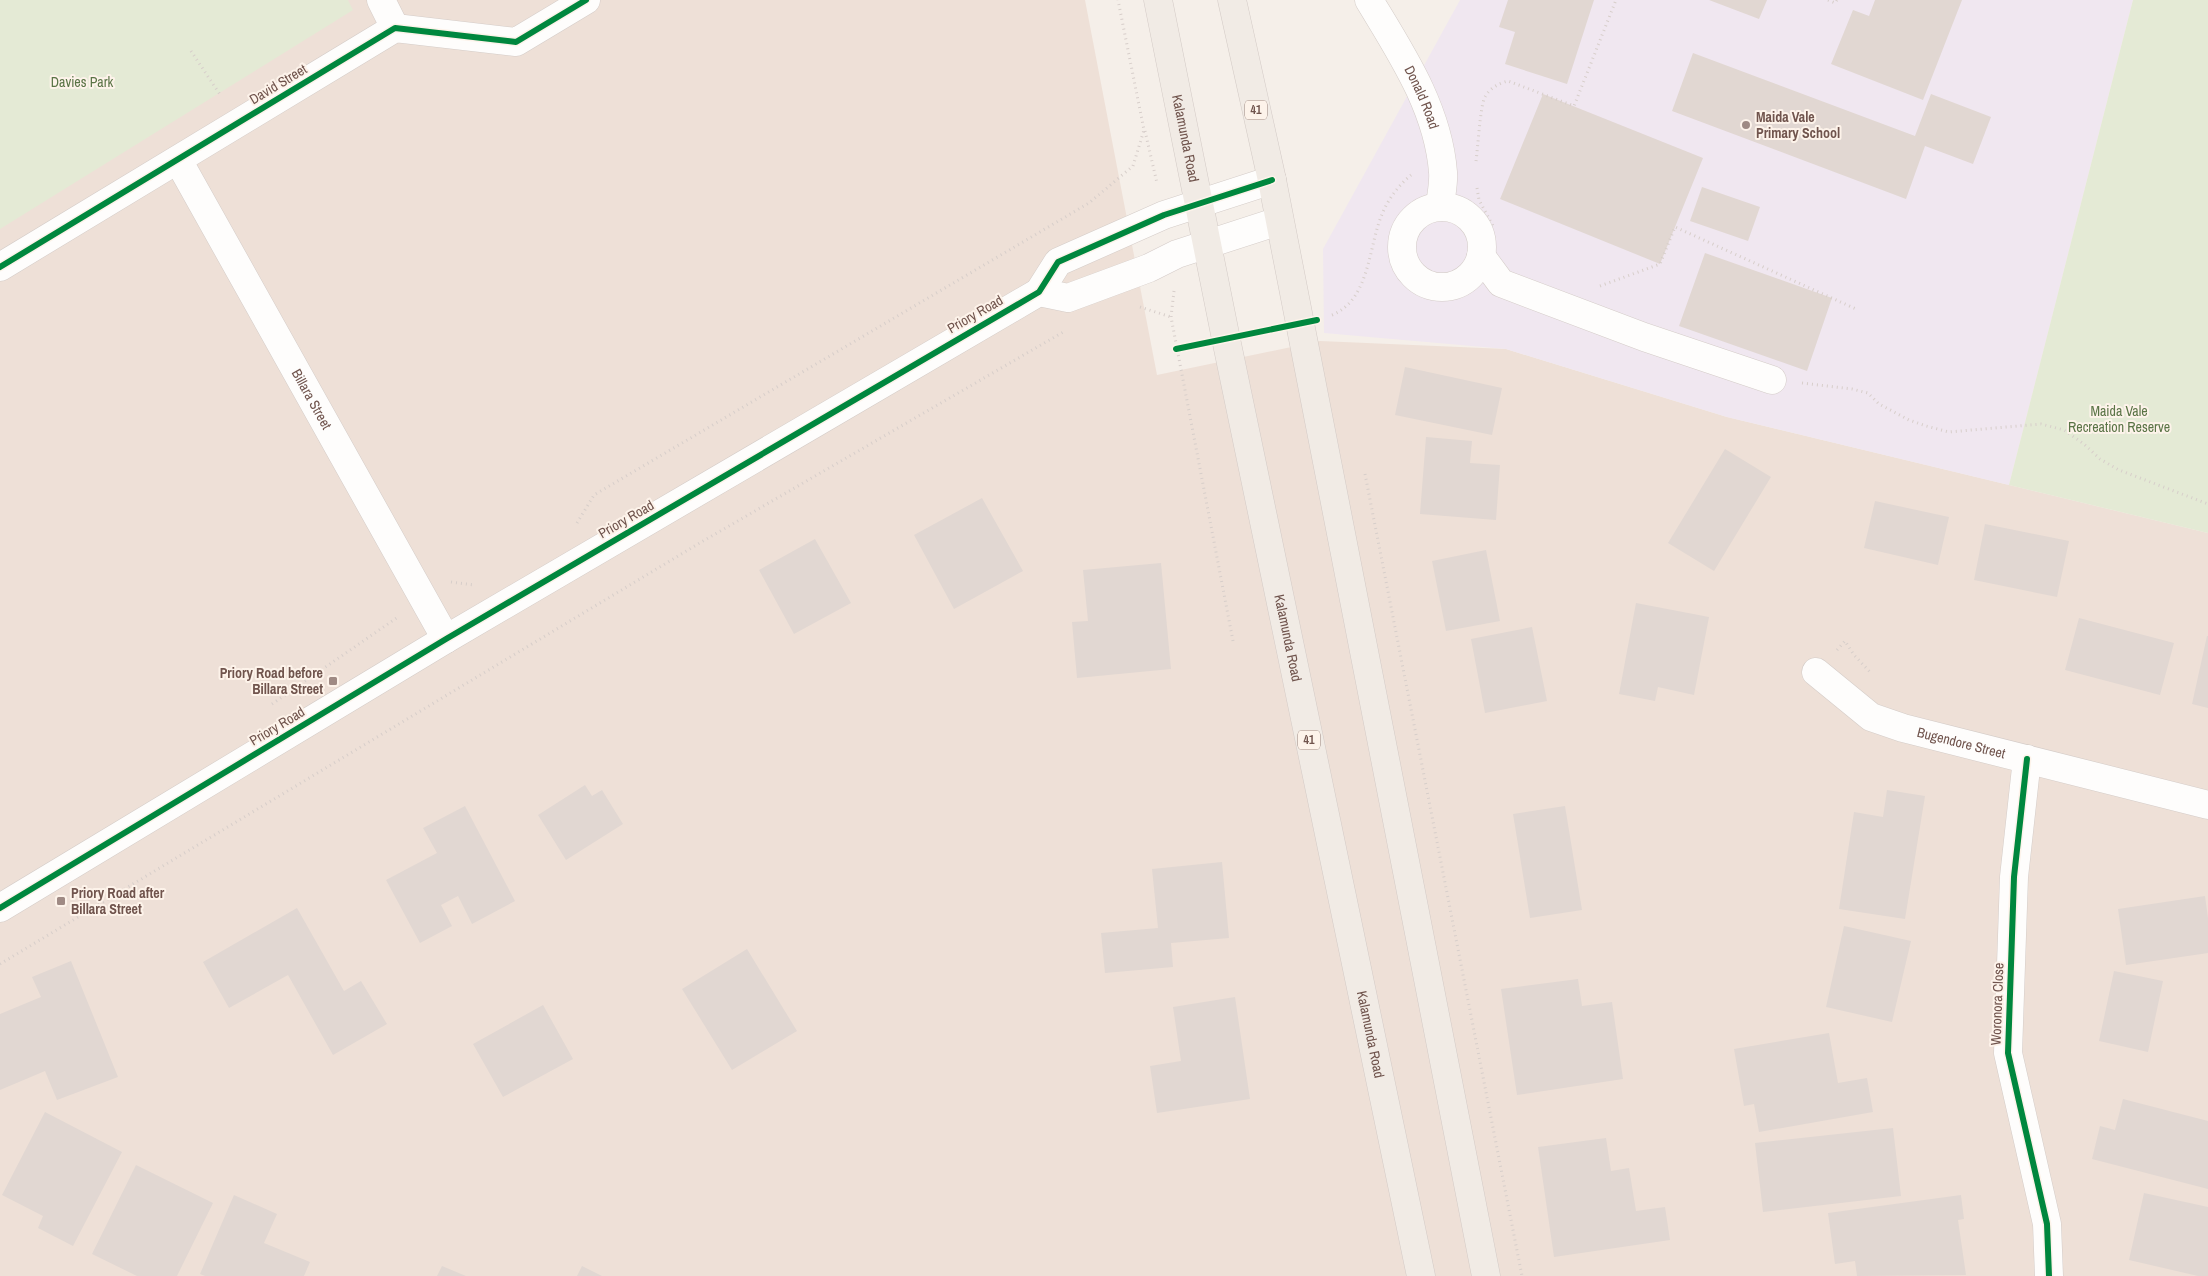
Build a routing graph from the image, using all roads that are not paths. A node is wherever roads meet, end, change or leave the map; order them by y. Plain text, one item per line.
1 (380, 0) edge
2 (586, 0) edge
3 (1158, 0) edge
4 (1232, 0) edge
5 (1369, 0) edge
6 (395, 28) junction
7 (178, 160) junction
8 (1272, 180) junction
9 (1199, 204) junction
10 (1440, 206) junction
11 (1279, 220) junction
12 (1207, 244) junction
13 (1481, 256) junction
14 (0, 267) edge
15 (1039, 292) junction
16 (1772, 380) road end
17 (446, 639) junction
18 (1816, 672) dead end
19 (2027, 760) junction
20 (2208, 805) edge
21 (0, 908) edge
22 (1421, 1276) edge
23 (1486, 1276) edge
24 (2048, 1276) edge

1 - 6 street
2 - 6 street
3 - 9 main road, Kalamunda Road / 41
4 - 8 main road, 41
5 - 10 street, Donald Road
6 - 7 street, David Street
7 - 14 street, David Street
7 - 17 street, Billara Street
8 - 9 street, Priory Road
8 - 11 main road, 41
9 - 12 main road, Kalamunda Road / 41
9 - 15 street, Priory Road
10 - 13 street
10 - 13 street
11 - 12 street
11 - 23 main road, 41
12 - 15 street
12 - 22 main road, Kalamunda Road / 41
13 - 16 street
15 - 17 street, Priory Road
17 - 21 street, Priory Road
18 - 19 street, Bugendore Street
19 - 20 street, Bugendore Street
19 - 24 street, Woronora Close

